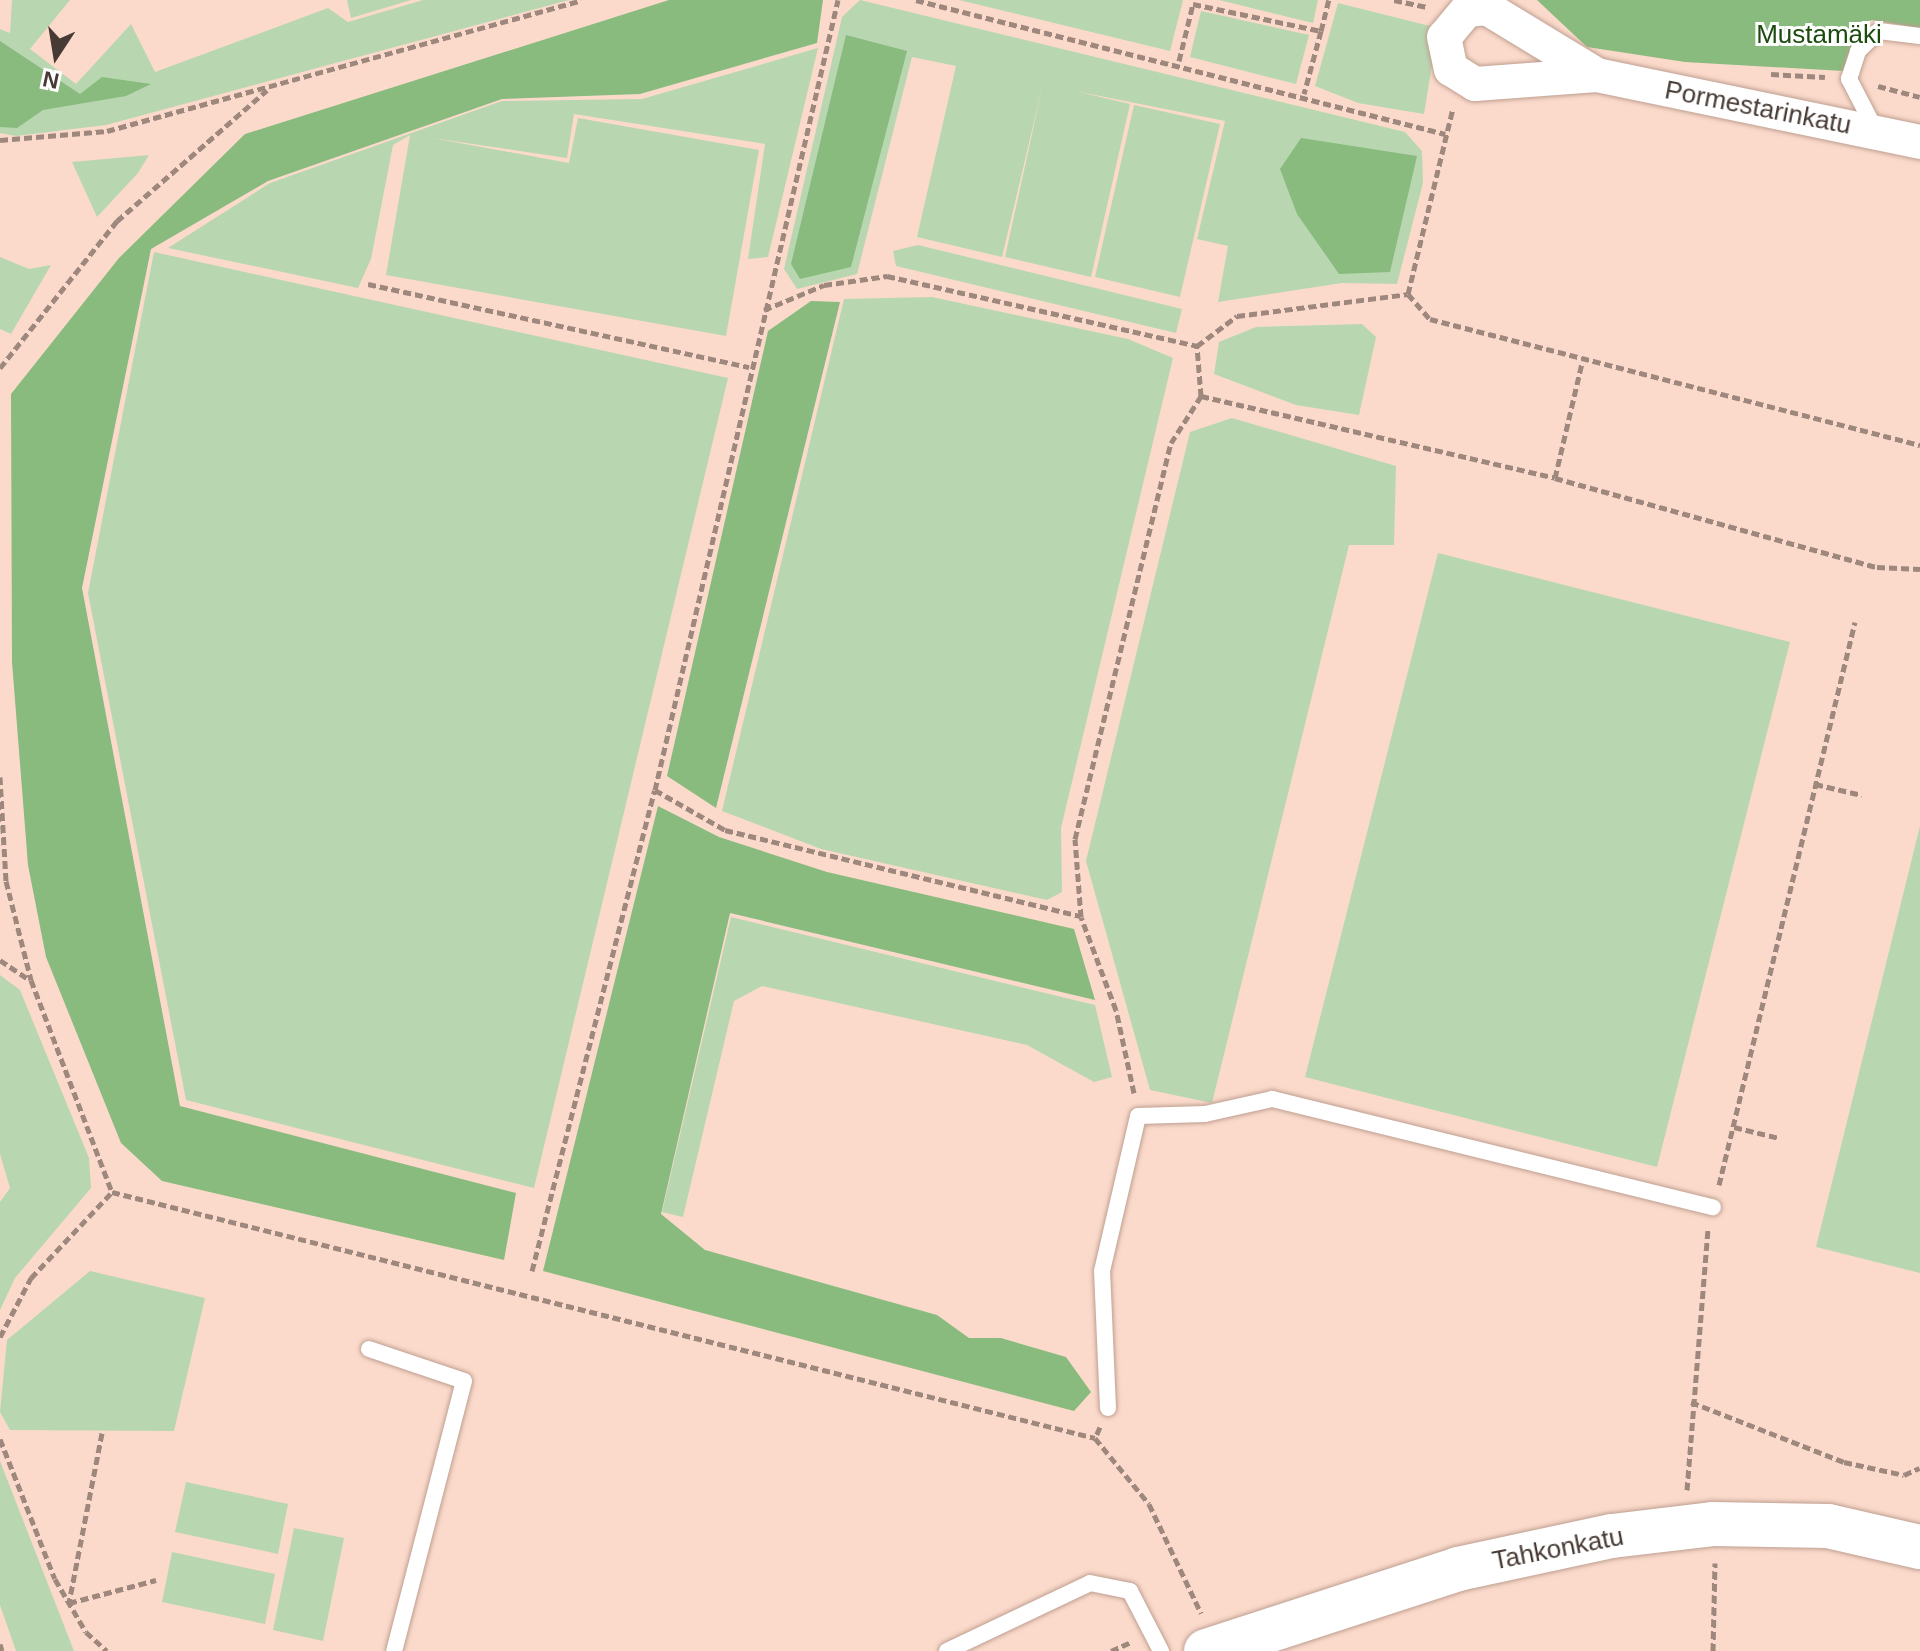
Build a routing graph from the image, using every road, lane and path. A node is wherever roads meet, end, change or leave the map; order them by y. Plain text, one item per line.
1 (581, 0) edge
2 (838, 0) edge
3 (916, 0) edge
4 (1329, 0) edge
5 (1194, 2) edge
6 (1321, 31) junction
7 (1920, 36) edge
8 (1179, 61) junction
9 (1597, 75) dead end
10 (269, 88) junction
11 (1304, 94) junction
12 (1449, 94) dead end
13 (1876, 132) junction
14 (1445, 134) junction
15 (0, 140) edge
16 (1920, 142) edge
17 (368, 284) dead end
18 (1408, 294) junction
19 (764, 310) junction
20 (1197, 346) junction
21 (1582, 363) junction
22 (749, 367) junction
23 (0, 368) edge
24 (1201, 396) junction
25 (1920, 445) edge
26 (1555, 478) junction
27 (1920, 569) edge
28 (1855, 622) dead end
29 (0, 777) edge
30 (1815, 784) junction
31 (655, 790) junction
32 (1862, 795) dead end
33 (1081, 917) junction
34 (0, 960) edge
35 (31, 980) junction
36 (1138, 1116) junction
37 (1734, 1127) junction
38 (1779, 1138) dead end
39 (112, 1192) junction
40 (1713, 1207) junction
41 (532, 1271) dead end
42 (0, 1337) edge
43 (369, 1349) dead end
44 (1691, 1402) junction
45 (1108, 1408) joint
46 (102, 1433) dead end
47 (1095, 1438) junction
48 (0, 1439) edge
49 (1920, 1468) edge
50 (1687, 1491) dead end
51 (1920, 1547) edge
52 (1715, 1557) dead end
53 (156, 1580) dead end
54 (69, 1603) junction
55 (1204, 1638) edge
56 (0, 1644) edge
57 (2, 1651) edge
58 (107, 1651) edge
59 (394, 1651) edge
60 (947, 1651) edge
61 (1161, 1651) edge
62 (1713, 1651) edge

1 - 10 path
2 - 19 path
3 - 8 path
4 - 6 path
5 - 6 path
5 - 8 path
6 - 11 path
7 - 13 lane
8 - 11 path
9 - 13 street, Pormestarinkatu
10 - 15 path
10 - 23 path
11 - 14 path
12 - 14 path
13 - 16 street, Pormestarinkatu
14 - 18 path
17 - 22 path
18 - 20 path
18 - 21 path
19 - 20 path
19 - 22 path
20 - 24 path
21 - 25 path
21 - 26 path
22 - 31 path
24 - 26 path
24 - 33 path
26 - 27 path
28 - 30 path
29 - 35 path
30 - 32 path
30 - 37 path
31 - 33 path
31 - 41 path
33 - 36 path
34 - 35 path
35 - 39 path
36 - 40 lane
36 - 45 lane
37 - 38 path
37 - 40 path
39 - 42 path
39 - 47 path
40 - 44 path
43 - 59 lane
44 - 49 path
44 - 50 path
45 - 47 path
46 - 54 path
47 - 55 path
48 - 54 path
51 - 55 street, Tahkonkatu
52 - 62 path
53 - 54 path
54 - 58 path
56 - 57 path
60 - 61 lane

